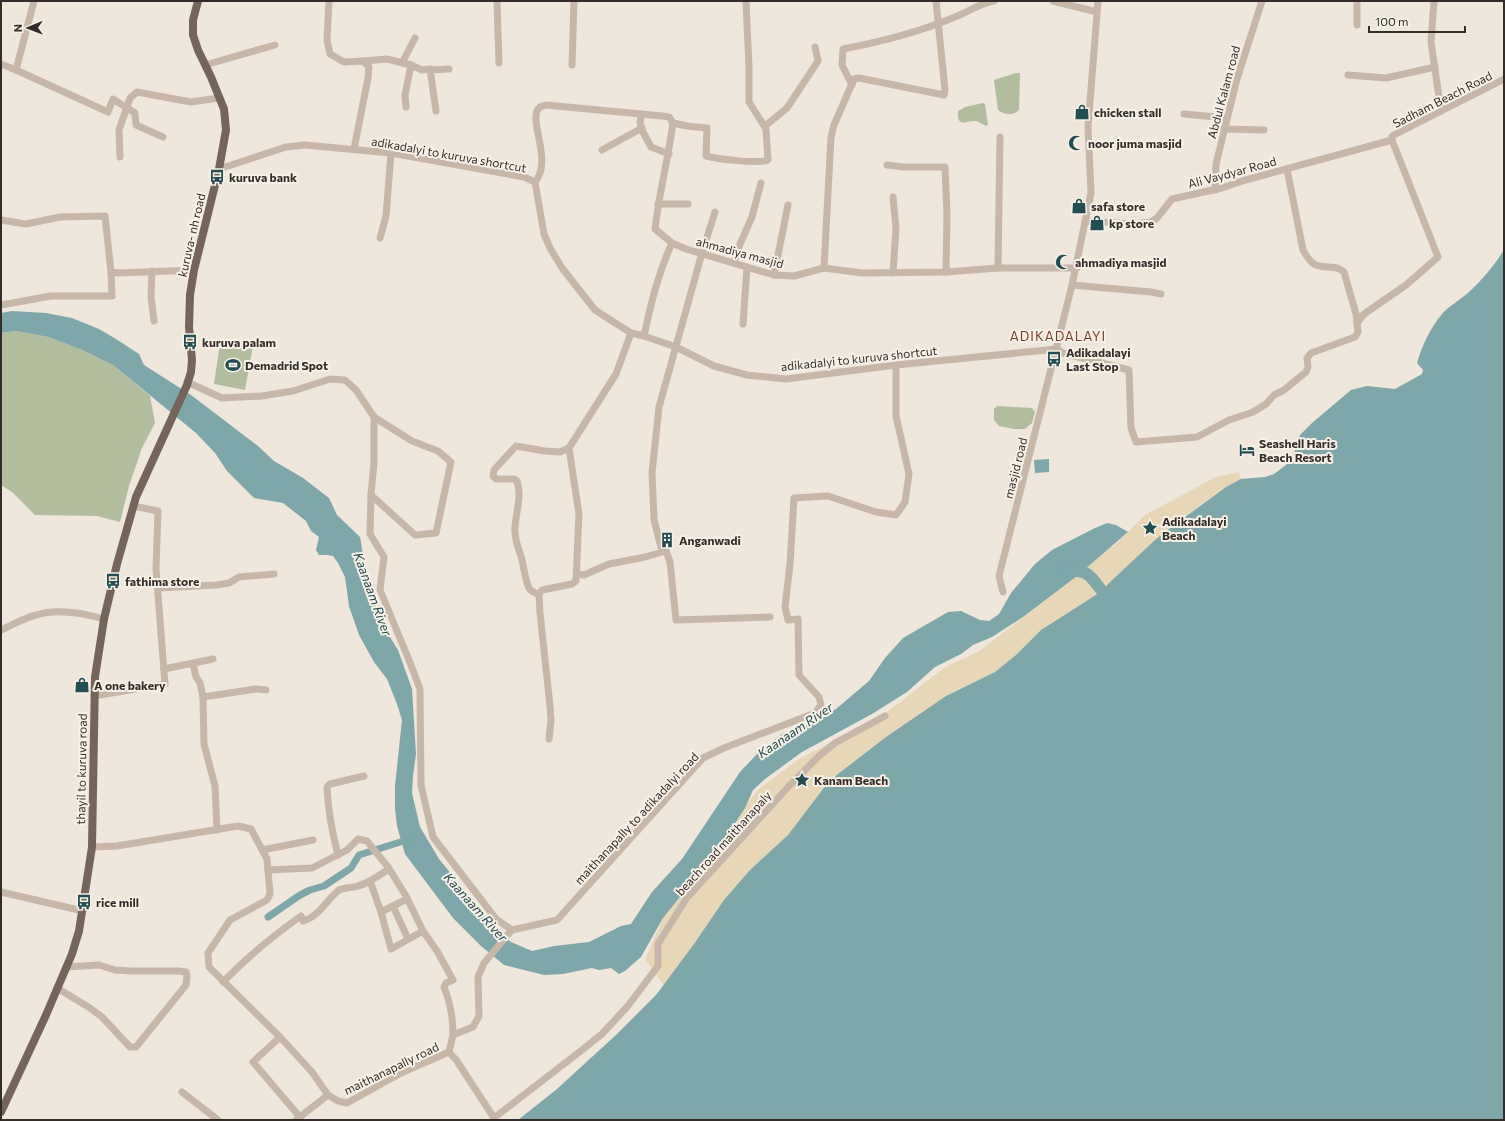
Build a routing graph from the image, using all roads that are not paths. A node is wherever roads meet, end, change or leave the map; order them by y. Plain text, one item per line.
1 (34, 1) edge
2 (198, 1) edge
3 (328, 1) edge
4 (496, 1) edge
5 (574, 1) edge
6 (746, 1) edge
7 (936, 1) edge
8 (994, 1) edge
9 (1053, 1) edge
10 (1098, 1) edge
11 (1262, 1) edge
12 (1357, 1) edge
13 (1434, 1) edge
14 (1097, 12) junction
15 (938, 23) junction
16 (1357, 25) dead end
17 (415, 38) dead end
18 (275, 45) dead end
19 (814, 47) dead end
20 (363, 61) junction
21 (402, 63) junction
22 (499, 63) dead end
23 (1, 64) edge
24 (205, 65) junction
25 (411, 65) junction
26 (572, 65) dead end
27 (1435, 67) junction
28 (449, 69) dead end
29 (16, 70) junction
30 (430, 70) junction
31 (1348, 75) dead end
32 (1504, 79) edge
33 (852, 85) junction
34 (219, 98) junction
35 (406, 106) dead end
36 (127, 107) junction
37 (436, 111) dead end
38 (1441, 111) junction
39 (642, 114) junction
40 (1184, 114) dead end
41 (1227, 118) junction
42 (673, 123) junction
43 (765, 126) junction
44 (642, 128) junction
45 (1224, 129) junction
46 (1264, 130) dead end
47 (163, 137) dead end
48 (1000, 137) dead end
49 (1392, 140) junction
50 (354, 149) junction
51 (602, 150) dead end
52 (391, 153) junction
53 (669, 154) junction
54 (120, 157) dead end
55 (887, 164) dead end
56 (219, 169) junction
57 (1287, 169) junction
58 (535, 182) junction
59 (761, 183) dead end
60 (1215, 190) junction
61 (893, 197) dead end
62 (658, 204) junction
63 (688, 204) dead end
64 (788, 205) dead end
65 (715, 212) dead end
66 (1, 220) edge
67 (1085, 221) junction
68 (380, 238) dead end
69 (672, 243) junction
70 (702, 253) junction
71 (734, 263) junction
72 (747, 267) junction
73 (824, 268) junction
74 (998, 268) junction
75 (1077, 268) junction
76 (194, 270) junction
77 (152, 271) junction
78 (111, 272) junction
79 (946, 272) junction
80 (893, 273) junction
81 (774, 274) junction
82 (1072, 286) junction
83 (1161, 294) dead end
84 (1, 304) edge
85 (154, 320) dead end
86 (1357, 323) junction
87 (743, 324) dead end
88 (631, 333) junction
89 (644, 336) junction
90 (676, 347) junction
91 (1057, 349) junction
92 (896, 365) junction
93 (187, 384) junction
94 (374, 417) junction
95 (170, 421) joint
96 (569, 448) junction
97 (371, 495) junction
98 (133, 506) junction
99 (666, 551) junction
100 (274, 574) dead end
101 (577, 574) junction
102 (158, 588) junction
103 (1004, 592) dead end
104 (539, 594) junction
105 (770, 617) dead end
106 (104, 619) junction
107 (1, 630) edge
108 (213, 659) dead end
109 (193, 664) junction
110 (164, 669) junction
111 (266, 690) dead end
112 (94, 696) junction
113 (203, 697) junction
114 (884, 716) dead end
115 (549, 739) dead end
116 (364, 776) dead end
117 (216, 830) junction
118 (313, 840) dead end
119 (92, 847) junction
120 (262, 850) junction
121 (338, 855) junction
122 (388, 867) junction
123 (268, 870) junction
124 (370, 881) junction
125 (1, 892) edge
126 (407, 899) junction
127 (393, 906) junction
128 (82, 911) junction
129 (382, 912) junction
130 (423, 931) junction
131 (511, 932) junction
132 (408, 940) junction
133 (66, 967) junction
134 (223, 982) junction
135 (57, 988) junction
136 (453, 1035) junction
137 (280, 1037) junction
138 (449, 1052) junction
139 (182, 1092) dead end
140 (328, 1095) junction
141 (2, 1107) edge
142 (298, 1119) edge
143 (218, 1120) edge

1 - 29 street
2 - 24 main road, kuruva- nh road
3 - 20 street
4 - 22 street
5 - 26 street
6 - 43 street
7 - 15 street
8 - 15 street
9 - 14 street
10 - 14 street, masjid road
11 - 41 street, Abdul Kalam road
12 - 16 street
13 - 27 street
14 - 67 street, masjid road
15 - 33 street
15 - 33 street
17 - 21 street
18 - 24 street
19 - 43 street
20 - 21 street
20 - 50 street
21 - 25 street
23 - 29 street
24 - 34 main road, kuruva- nh road
25 - 30 street
25 - 35 street
27 - 31 street
27 - 38 street
28 - 30 street
29 - 36 street
30 - 37 street
32 - 38 street, Sadham Beach Road
33 - 73 street
34 - 36 street
34 - 56 main road, kuruva- nh road
36 - 47 street
36 - 54 street
38 - 49 street, Sadham Beach Road
39 - 42 street
39 - 44 street
39 - 58 street
40 - 41 street
41 - 45 street, Abdul Kalam road
42 - 43 street
42 - 53 street, ahmadiya masjid
44 - 51 street
44 - 53 street
45 - 46 street
45 - 60 street, Abdul Kalam road
48 - 74 street
49 - 57 street, Ali Vaydyar Road
49 - 86 street
50 - 52 street, adikadalyi to kuruva shortcut
50 - 56 street, adikadalyi to kuruva shortcut
52 - 58 street, adikadalyi to kuruva shortcut
52 - 68 street
53 - 62 street, ahmadiya masjid
55 - 79 street
56 - 76 main road, kuruva- nh road
57 - 60 street, Ali Vaydyar Road
57 - 86 street
58 - 88 street, adikadalyi to kuruva shortcut
59 - 71 street
60 - 67 street, Ali Vaydyar Road
61 - 80 street
62 - 63 street
62 - 69 street, ahmadiya masjid
64 - 81 street
65 - 70 street
66 - 78 street
67 - 75 street, masjid road
69 - 70 street, ahmadiya masjid
69 - 89 street
70 - 71 street, ahmadiya masjid
70 - 90 street
71 - 72 street, ahmadiya masjid
72 - 81 street, ahmadiya masjid
72 - 87 street
73 - 80 street, ahmadiya masjid
73 - 81 street, ahmadiya masjid
74 - 75 street, ahmadiya masjid
74 - 79 street, ahmadiya masjid
75 - 82 street, masjid road
76 - 77 street
76 - 93 main road, kuruva- nh road
77 - 78 street
77 - 85 street
78 - 84 street
79 - 80 street, ahmadiya masjid
82 - 83 street
82 - 91 street, masjid road
86 - 91 street
88 - 89 street, adikadalyi to kuruva shortcut
88 - 96 street
89 - 90 street, adikadalyi to kuruva shortcut
90 - 92 street, adikadalyi to kuruva shortcut
90 - 99 street
91 - 92 street, adikadalyi to kuruva shortcut
91 - 103 street, masjid road
92 - 131 street, maithanapally to adikadalyi road
93 - 94 street
93 - 95 main road, kuruva- nh road
94 - 97 street
94 - 97 street
95 - 98 main road, thayil to kuruva road
96 - 101 street
96 - 104 street
97 - 131 street
98 - 102 street
98 - 106 main road, thayil to kuruva road
99 - 101 street
99 - 105 street
100 - 102 street
101 - 104 street
102 - 110 street
104 - 115 street
106 - 107 street
106 - 112 main road, thayil to kuruva road
108 - 109 street
109 - 110 street
109 - 113 street
110 - 112 street
111 - 113 street
112 - 119 main road, thayil to kuruva road
113 - 117 street
114 - 138 street, beach road maithanapaly
116 - 121 street
117 - 119 street
117 - 120 street
118 - 120 street
119 - 128 main road, thayil to kuruva road
120 - 123 street
121 - 122 street
121 - 123 street
122 - 124 street
122 - 126 street
123 - 134 street
124 - 129 street
124 - 134 street
125 - 128 street
126 - 127 street
126 - 130 street
127 - 129 street
127 - 132 street
128 - 133 main road, thayil to kuruva road
129 - 132 street
130 - 132 street
130 - 136 street
131 - 136 street, maithanapally road
133 - 135 main road, thayil to kuruva road
133 - 135 street
134 - 137 street
135 - 141 main road, thayil to kuruva road
136 - 138 street, maithanapally road
137 - 140 street
137 - 142 street
138 - 140 street, maithanapally road
139 - 143 street
140 - 142 street, maithanapally road

